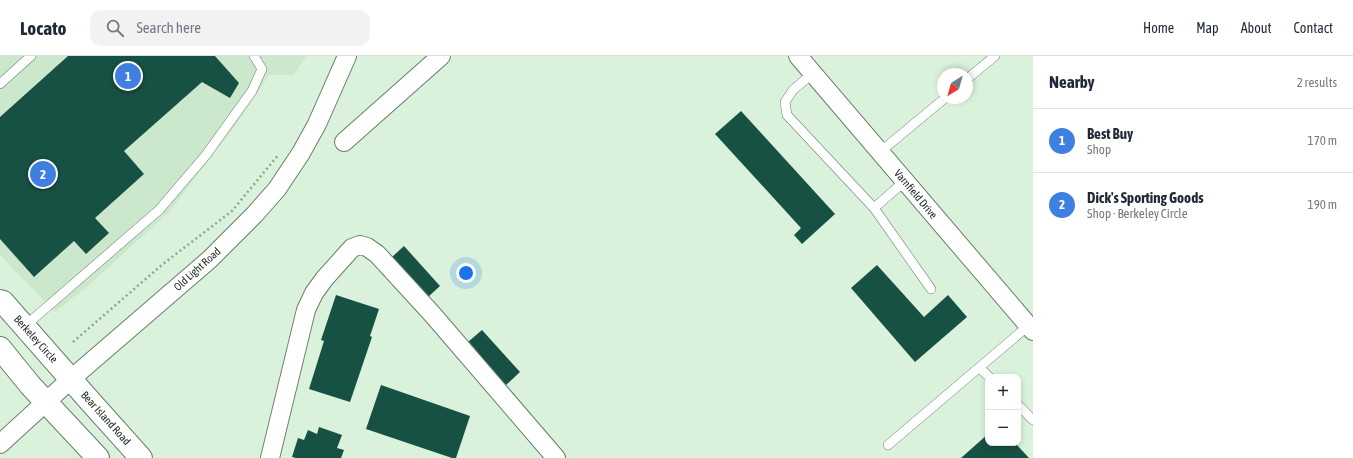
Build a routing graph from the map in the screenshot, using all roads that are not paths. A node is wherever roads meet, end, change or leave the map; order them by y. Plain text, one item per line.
1 (31, 56) edge
2 (254, 56) edge
3 (347, 56) edge
4 (441, 56) edge
5 (798, 56) edge
6 (995, 56) edge
7 (813, 73) junction
8 (973, 74) edge
9 (0, 84) edge
10 (937, 104) edge
11 (344, 142) dead end
12 (880, 152) junction
13 (905, 181) junction
14 (874, 208) junction
15 (931, 289) dead end
16 (0, 302) edge
17 (25, 326) junction
18 (1031, 329) edge
19 (0, 348) edge
20 (980, 368) junction
21 (986, 374) edge
22 (71, 378) junction
23 (46, 401) junction
24 (1021, 408) edge
25 (1033, 420) edge
26 (0, 444) edge
27 (888, 446) dead end
28 (98, 458) edge
29 (142, 458) edge
30 (270, 458) edge
31 (556, 458) edge

1 - 9 lane
2 - 17 lane
3 - 22 street, Old Light Road
4 - 11 street
5 - 7 street, Varnfield Drive
6 - 8 lane
7 - 12 street, Varnfield Drive
7 - 14 lane
10 - 12 lane
12 - 13 street, Varnfield Drive
13 - 14 lane
13 - 18 street, Varnfield Drive
14 - 15 lane
16 - 17 street, Berkeley Circle
17 - 22 street, Berkeley Circle
18 - 20 lane
19 - 23 street
20 - 21 lane
20 - 27 lane
22 - 23 street, Old Light Road
22 - 29 street, Bear Island Road
23 - 26 street, Old Light Road
23 - 28 street
24 - 25 lane
30 - 31 street

